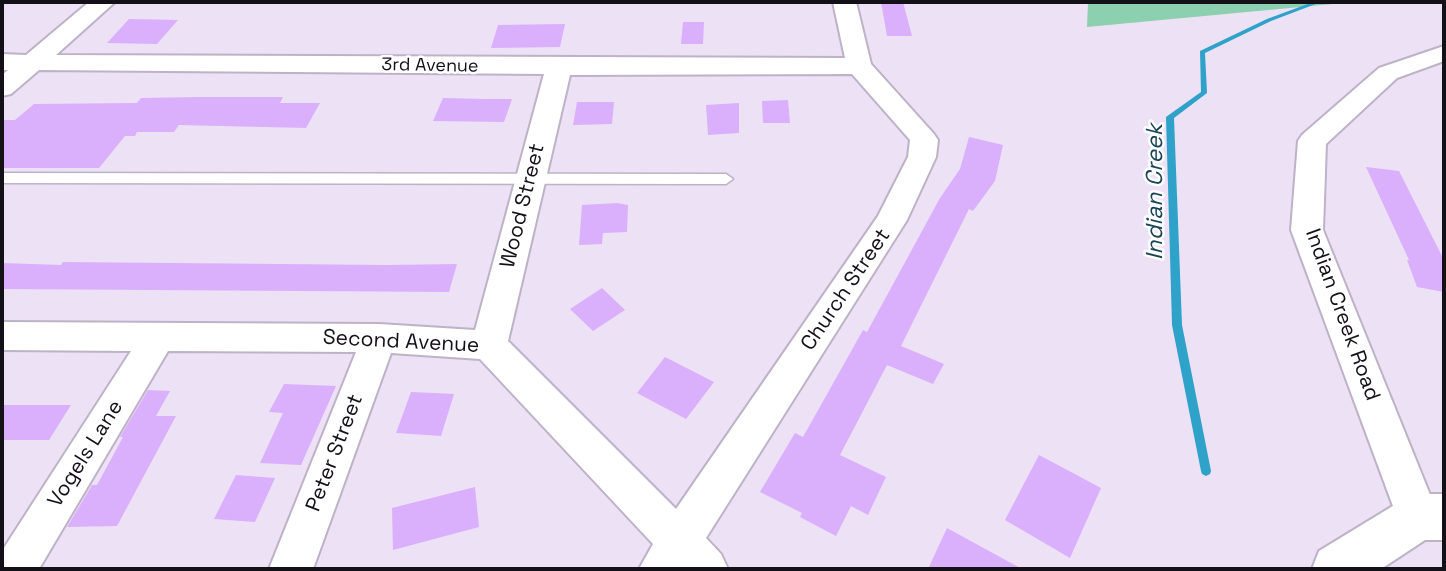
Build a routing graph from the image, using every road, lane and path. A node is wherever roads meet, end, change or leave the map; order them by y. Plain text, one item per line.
1 (103, 2) edge
2 (845, 2) edge
3 (1444, 53) edge
4 (2, 62) edge
5 (31, 62) junction
6 (859, 66) junction
7 (559, 68) junction
8 (2, 88) edge
9 (2, 178) edge
10 (530, 178) junction
11 (726, 179) dead end
12 (2, 336) edge
13 (379, 338) junction
14 (157, 339) junction
15 (489, 345) junction
16 (1431, 517) edge
17 (682, 560) edge
18 (15, 569) edge
19 (290, 569) edge
20 (1337, 569) edge

1 - 5 street
2 - 6 street
3 - 16 street, Indian Creek Road
4 - 5 street, 3rd Avenue
5 - 7 street, 3rd Avenue
5 - 8 street
6 - 7 street, 3rd Avenue
6 - 17 street, Church Street
7 - 10 street, Wood Street
9 - 10 lane
10 - 11 lane
10 - 15 street, Wood Street
12 - 14 street, Second Avenue
13 - 14 street, Second Avenue
13 - 15 street, Second Avenue
13 - 19 street, Peter Street
14 - 18 street, Vogels Lane
15 - 17 street, Second Avenue
16 - 20 street

